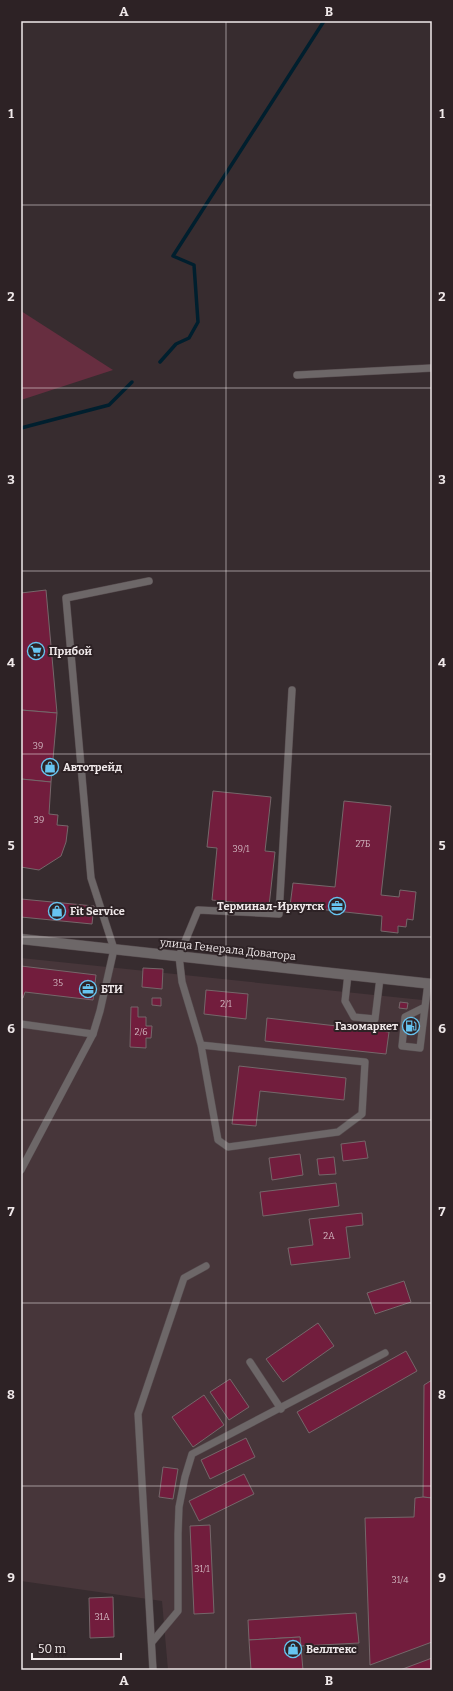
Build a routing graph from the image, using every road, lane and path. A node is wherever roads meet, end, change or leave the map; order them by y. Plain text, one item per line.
1 (432, 368) edge
2 (296, 375) dead end
3 (149, 581) dead end
4 (292, 690) dead end
5 (21, 939) edge
6 (114, 949) junction
7 (179, 956) junction
8 (348, 974) junction
9 (380, 978) junction
10 (430, 984) edge
11 (425, 1007) junction
12 (21, 1024) edge
13 (93, 1034) junction
14 (201, 1045) junction
15 (21, 1170) edge
16 (206, 1266) dead end
17 (385, 1353) dead end
18 (250, 1362) dead end
19 (281, 1409) junction
20 (152, 1642) junction
21 (153, 1670) edge

1 - 2 lane
3 - 6 lane
4 - 7 lane
5 - 6 street, улица Генерала Доватора
6 - 7 street, улица Генерала Доватора
6 - 13 lane
7 - 8 street, улица Генерала Доватора
7 - 14 lane
8 - 9 street, улица Генерала Доватора
8 - 9 lane
9 - 10 street, улица Генерала Доватора
10 - 11 lane
11 - 11 lane
12 - 13 lane
13 - 15 lane
14 - 14 lane
16 - 20 lane
17 - 19 lane
18 - 19 lane
19 - 20 lane
20 - 21 lane

